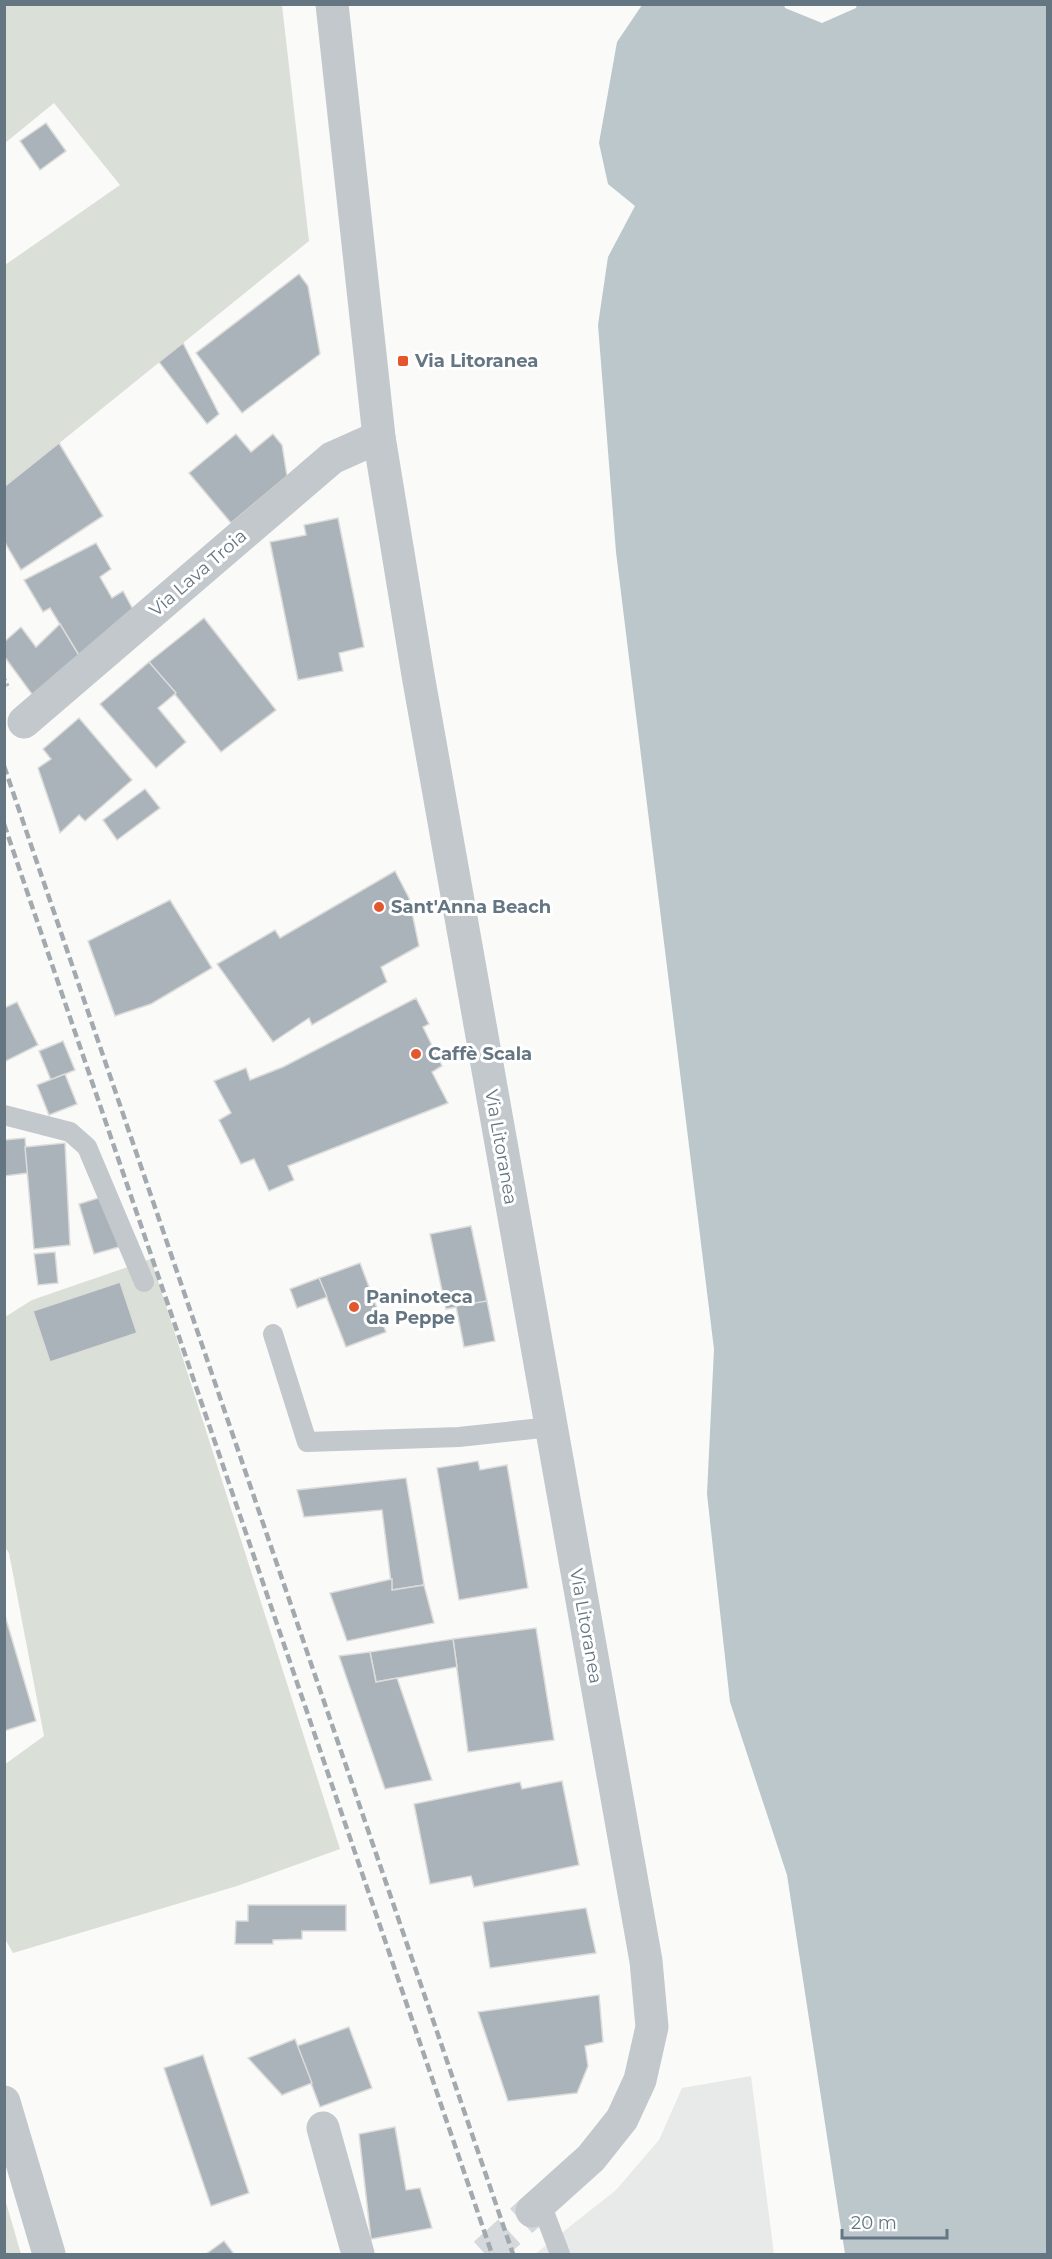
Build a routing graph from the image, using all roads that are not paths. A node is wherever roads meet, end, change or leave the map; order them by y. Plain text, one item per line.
1 (332, 4) edge
2 (379, 437) junction
3 (24, 722) dead end
4 (4, 1115) edge
5 (144, 1282) dead end
6 (273, 1334) dead end
7 (551, 1427) junction
8 (4, 2102) edge
9 (323, 2128) dead end
10 (536, 2208) joint
11 (49, 2254) edge
12 (358, 2254) edge
13 (560, 2254) edge

1 - 2 street, Via Litoranea
2 - 3 street, Via Lava Troia
2 - 7 street, Via Litoranea
4 - 5 lane
6 - 7 lane
7 - 10 street, Via Litoranea
8 - 11 street
9 - 12 street
10 - 13 lane

